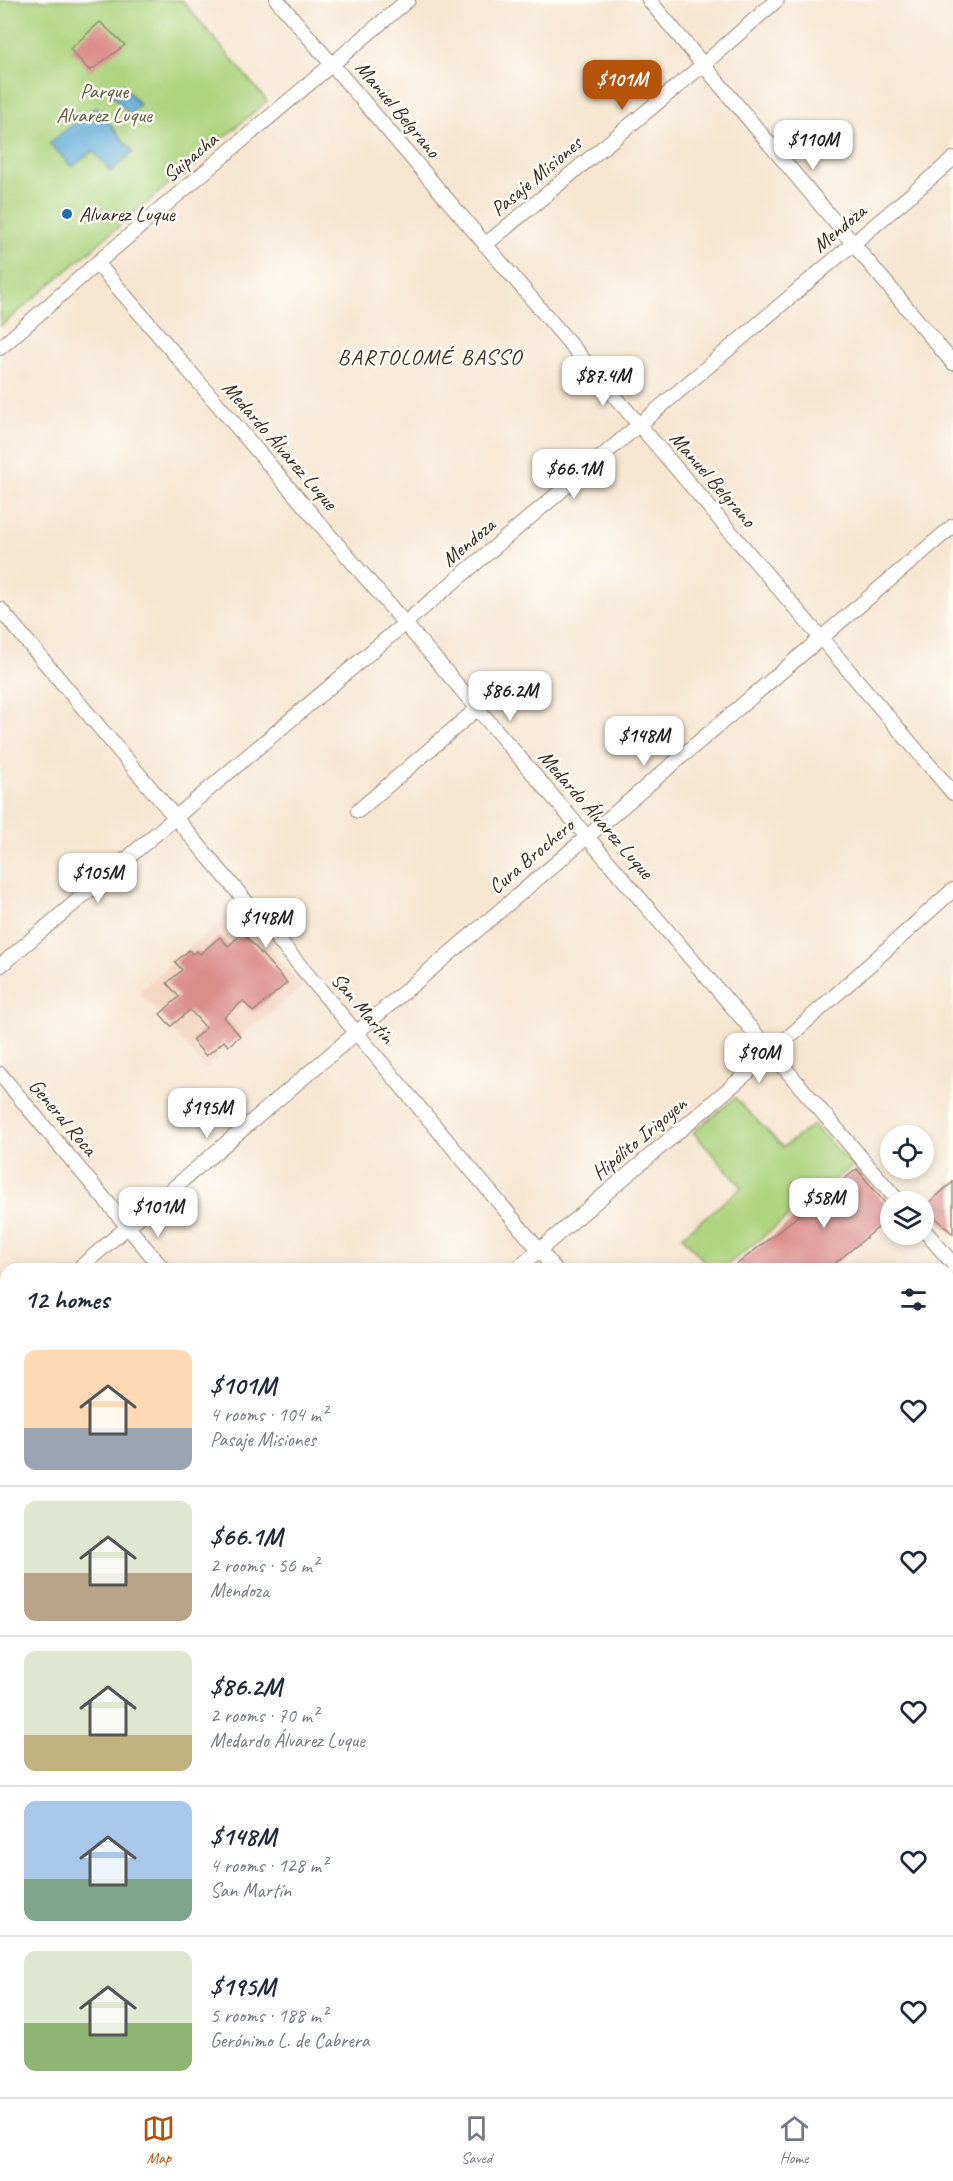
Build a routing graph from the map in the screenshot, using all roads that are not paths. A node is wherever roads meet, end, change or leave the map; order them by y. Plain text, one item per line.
1 (277, 0) edge
2 (408, 0) edge
3 (649, 0) edge
4 (777, 0) edge
5 (332, 64) junction
6 (704, 64) junction
7 (953, 159) edge
8 (853, 243) junction
9 (485, 245) junction
10 (97, 263) junction
11 (0, 348) edge
12 (953, 363) edge
13 (639, 425) junction
14 (953, 526) edge
15 (0, 609) edge
16 (405, 623) junction
17 (821, 638) junction
18 (478, 708) junction
19 (953, 793) edge
20 (358, 811) dead end
21 (175, 817) junction
22 (587, 836) junction
23 (953, 890) edge
24 (0, 966) edge
25 (356, 1032) junction
26 (772, 1052) junction
27 (0, 1074) edge
28 (891, 1191) edge
29 (128, 1227) junction
30 (934, 1242) edge
31 (539, 1250) junction
32 (85, 1263) edge
33 (158, 1263) edge
34 (524, 1263) edge
35 (550, 1263) edge
36 (952, 1263) edge

1 - 5 street, Manuel Belgrano
2 - 5 street, Suipacha
3 - 6 street
4 - 6 street, Pasaje Misiones
5 - 9 street, Manuel Belgrano
5 - 10 street, Suipacha
6 - 8 street
6 - 9 street, Pasaje Misiones
7 - 8 street, Mendoza
8 - 12 street
8 - 13 street, Mendoza
9 - 13 street, Manuel Belgrano
10 - 11 street, Suipacha
10 - 16 street, Medardo Álvarez Luque
13 - 16 street, Mendoza
13 - 17 street, Manuel Belgrano
14 - 17 street, Cura Brochero
15 - 21 street, San Martín
16 - 18 street, Medardo Álvarez Luque
16 - 21 street, Mendoza
17 - 19 street, Manuel Belgrano
17 - 22 street, Cura Brochero
18 - 20 street
18 - 22 street, Medardo Álvarez Luque
21 - 24 street, Mendoza
21 - 25 street, San Martín
22 - 25 street, Cura Brochero
22 - 26 street, Medardo Álvarez Luque
23 - 26 street, Hipólito Irigoyen
25 - 29 street, Cura Brochero
25 - 31 street, San Martín
26 - 28 street, Medardo Álvarez Luque
26 - 31 street, Hipólito Irigoyen
27 - 29 street, General Roca
29 - 32 street, Cura Brochero
29 - 33 street, General Roca
30 - 36 street
31 - 34 street, Hipólito Irigoyen
31 - 35 street, San Martín

